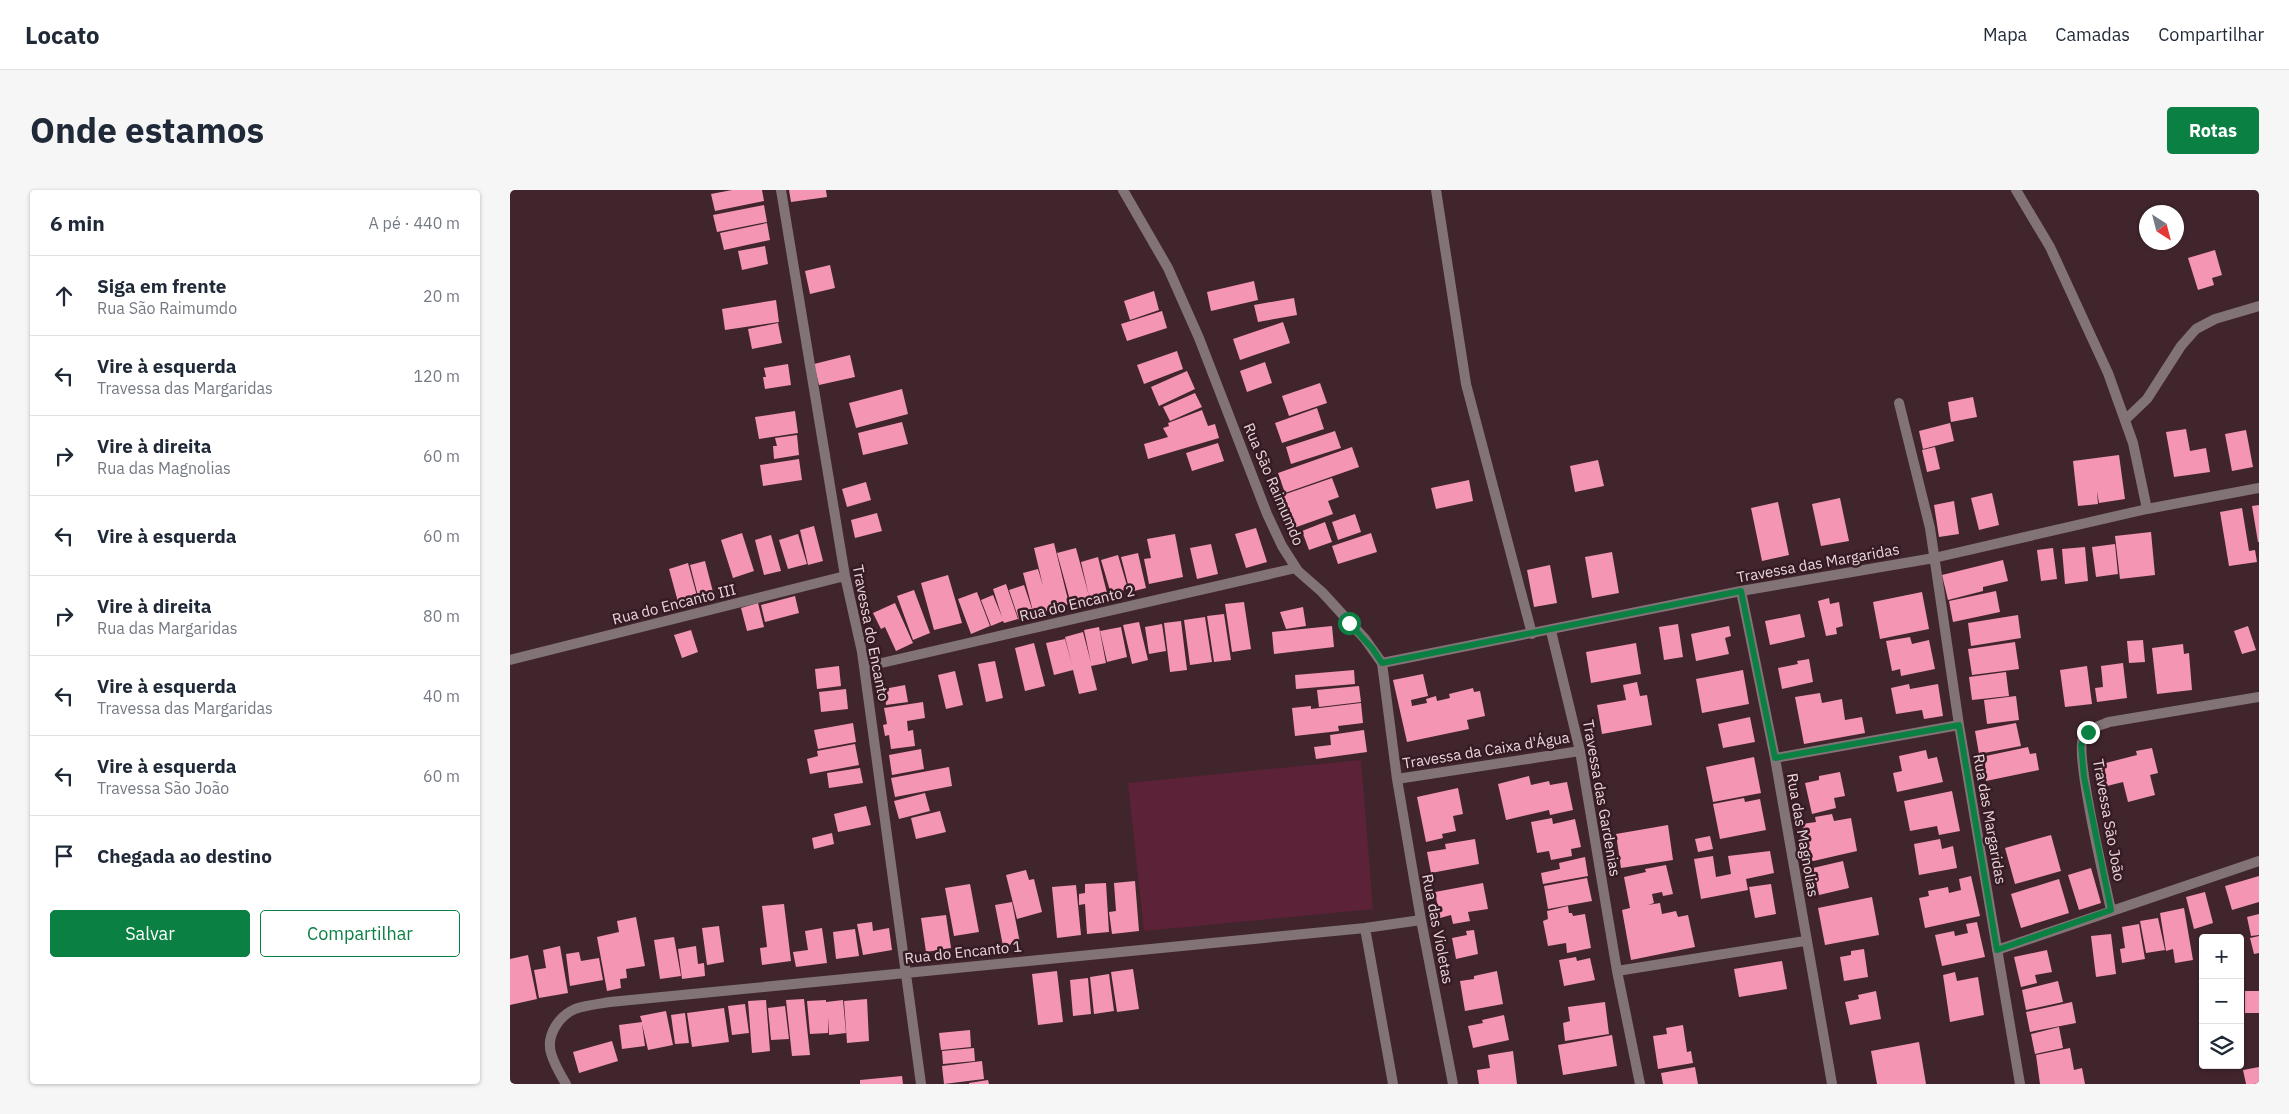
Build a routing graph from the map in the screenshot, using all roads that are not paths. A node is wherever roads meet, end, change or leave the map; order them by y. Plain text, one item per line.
1 (781, 190) edge
2 (1123, 190) edge
3 (1436, 190) edge
4 (2016, 190) edge
5 (2259, 306) edge
6 (1899, 403) dead end
7 (2126, 419) junction
8 (2259, 488) edge
9 (2147, 509) junction
10 (1934, 558) junction
11 (1296, 568) junction
12 (845, 576) junction
13 (1741, 591) junction
14 (1551, 631) junction
15 (1532, 634) junction
16 (510, 660) edge
17 (1382, 663) junction
18 (864, 667) junction
19 (2259, 697) edge
20 (1959, 725) junction
21 (1580, 751) junction
22 (1775, 758) junction
23 (1397, 779) junction
24 (2259, 861) edge
25 (2111, 910) junction
26 (1421, 920) junction
27 (1365, 928) junction
28 (1805, 941) junction
29 (1997, 950) junction
30 (1617, 971) junction
31 (906, 972) junction
32 (566, 1084) edge
33 (921, 1084) edge
34 (1393, 1084) edge
35 (1453, 1084) edge
36 (1640, 1084) edge
37 (1832, 1084) edge
38 (2020, 1084) edge

1 - 12 street, Travessa do Encanto
2 - 11 street, Rua São Raimumdo
3 - 15 street
4 - 7 street
5 - 7 street
6 - 10 street, Rua das Margaridas
7 - 9 street
8 - 9 street, Travessa das Margaridas
9 - 10 street, Travessa das Margaridas
10 - 13 street, Travessa das Margaridas
10 - 20 street, Rua das Margaridas
11 - 17 street, Rua São Raimumdo
11 - 18 street, Rua do Encanto 2
12 - 16 street, Rua do Encanto III
12 - 18 street, Travessa do Encanto
13 - 14 street, Travessa das Margaridas
13 - 22 street, Rua das Magnolias
14 - 15 street, Travessa das Margaridas
14 - 21 street, Travessa das Gardenias
15 - 17 street, Travessa das Margaridas
17 - 23 street, Rua São Raimumdo
18 - 31 street, Travessa do Encanto
19 - 25 street, Travessa São João
20 - 22 street
20 - 29 street, Rua das Margaridas
21 - 23 street, Travessa da Caixa d'Água
21 - 30 street, Travessa das Gardenias
22 - 28 street, Rua das Magnolias
23 - 26 street, Rua das Violetas
24 - 25 street
25 - 29 street
26 - 27 street, Rua do Encanto 1
26 - 35 street, Rua das Violetas
27 - 31 street, Rua do Encanto 1
27 - 34 street
28 - 30 street
28 - 37 street, Rua das Magnolias
29 - 38 street, Rua das Margaridas
30 - 36 street, Travessa das Gardenias
31 - 32 street, Rua do Encanto 1
31 - 33 street, Travessa do Encanto

